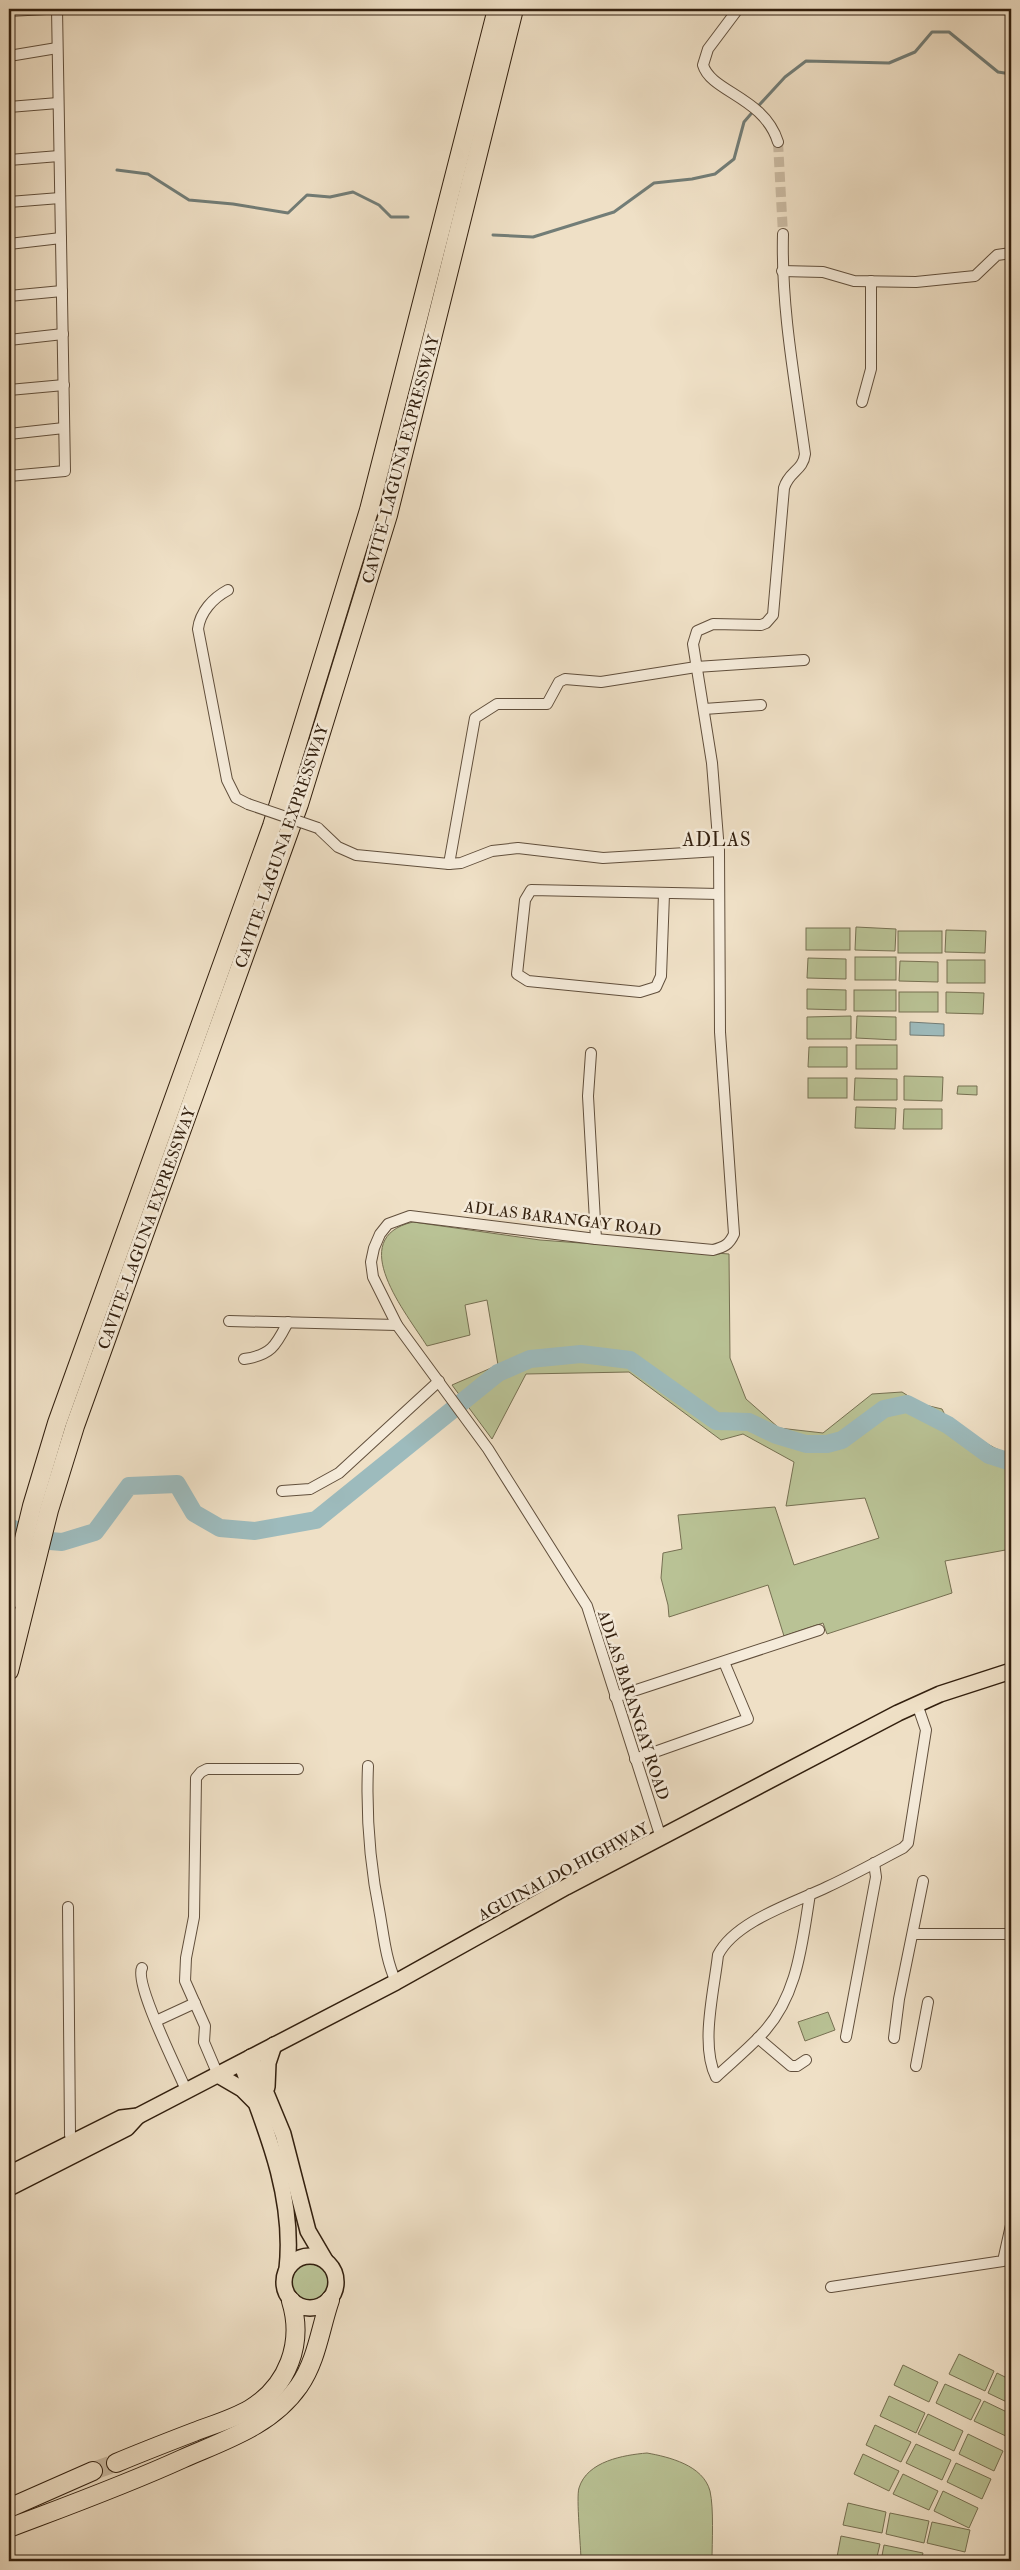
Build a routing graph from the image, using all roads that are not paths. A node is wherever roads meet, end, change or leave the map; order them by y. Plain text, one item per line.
1 (46, 9) edge
2 (57, 9) edge
3 (497, 9) edge
4 (514, 9) edge
5 (738, 9) edge
6 (9, 12) edge
7 (57, 48) junction
8 (9, 56) edge
9 (58, 103) junction
10 (9, 107) edge
11 (778, 142) tunnel mouth
12 (59, 156) junction
13 (9, 160) edge
14 (60, 198) junction
15 (9, 202) edge
16 (784, 234) tunnel mouth
17 (61, 238) junction
18 (9, 244) edge
19 (1011, 253) edge
20 (782, 271) junction
21 (871, 281) junction
22 (62, 290) junction
23 (9, 296) edge
24 (63, 334) junction
25 (9, 340) edge
26 (64, 384) junction
27 (9, 390) edge
28 (862, 402) dead end
29 (64, 428) junction
30 (9, 434) edge
31 (9, 476) edge
32 (228, 590) dead end
33 (804, 660) dead end
34 (696, 667) junction
35 (761, 705) dead end
36 (704, 709) junction
37 (719, 851) junction
38 (449, 864) junction
39 (664, 894) junction
40 (719, 894) junction
41 (591, 1052) dead end
42 (596, 1239) junction
43 (229, 1321) dead end
44 (288, 1322) junction
45 (397, 1325) junction
46 (244, 1359) dead end
47 (439, 1382) junction
48 (282, 1491) dead end
49 (41, 1508) junction
50 (29, 1557) junction
51 (9, 1586) edge
52 (9, 1601) edge
53 (819, 1630) dead end
54 (724, 1662) junction
55 (9, 1671) edge
56 (1011, 1671) edge
57 (615, 1697) junction
58 (917, 1704) junction
59 (635, 1759) junction
60 (368, 1766) dead end
61 (298, 1769) dead end
62 (661, 1838) junction
63 (874, 1863) junction
64 (922, 1881) dead end
65 (810, 1894) junction
66 (68, 1907) dead end
67 (913, 1934) junction
68 (1011, 1934) edge
69 (142, 1968) dead end
70 (396, 1982) junction
71 (928, 2002) dead end
72 (195, 2003) junction
73 (156, 2021) junction
74 (846, 2037) dead end
75 (758, 2038) junction
76 (894, 2038) dead end
77 (274, 2046) junction
78 (246, 2060) junction
79 (806, 2060) dead end
80 (916, 2066) dead end
81 (218, 2075) junction
82 (186, 2090) junction
83 (262, 2099) junction
84 (138, 2116) junction
85 (74, 2142) junction
86 (9, 2174) edge
87 (9, 2188) edge
88 (1011, 2226) edge
89 (325, 2260) junction
90 (287, 2270) junction
91 (831, 2287) dead end
92 (330, 2300) junction
93 (291, 2301) junction
94 (116, 2463) tunnel mouth
95 (93, 2471) tunnel mouth
96 (9, 2508) edge
97 (9, 2528) edge

1 - 6 street
2 - 7 street
3 - 49 highway, CAVITE–LAGUNA EXPRESSWAY
4 - 49 highway, CAVITE–LAGUNA EXPRESSWAY
5 - 11 street
7 - 8 street
7 - 9 street
9 - 10 street
9 - 12 street
12 - 13 street
12 - 14 street
14 - 15 street
14 - 17 street
16 - 20 street
17 - 18 street
17 - 22 street
19 - 21 street
20 - 21 street
20 - 34 street, ADLAS BARANGAY ROAD
21 - 28 street
22 - 23 street
22 - 24 street
24 - 25 street
24 - 26 street
26 - 27 street
26 - 29 street
29 - 30 street
29 - 31 street
32 - 38 street, bridge
33 - 34 street
34 - 36 street, ADLAS BARANGAY ROAD
34 - 38 street
35 - 36 street
36 - 37 street, ADLAS BARANGAY ROAD
37 - 38 street
37 - 40 street, ADLAS BARANGAY ROAD
39 - 39 street
39 - 40 street
40 - 42 street, ADLAS BARANGAY ROAD
41 - 42 street
42 - 45 street, ADLAS BARANGAY ROAD
43 - 44 street
44 - 45 street
44 - 46 street
45 - 47 street, ADLAS BARANGAY ROAD
47 - 48 street
47 - 57 street, ADLAS BARANGAY ROAD
49 - 50 highway, CAVITE–LAGUNA EXPRESSWAY
50 - 51 highway
50 - 52 highway, CAVITE–LAGUNA EXPRESSWAY
50 - 55 highway, CAVITE–LAGUNA EXPRESSWAY
53 - 54 street
54 - 57 street
54 - 59 street
56 - 58 main road, AGUINALDO HIGHWAY
57 - 59 street, ADLAS BARANGAY ROAD
58 - 62 main road, AGUINALDO HIGHWAY
58 - 63 street
59 - 62 street, ADLAS BARANGAY ROAD
60 - 70 street
61 - 72 street
62 - 70 main road, AGUINALDO HIGHWAY
63 - 65 street
63 - 74 street
64 - 67 street
65 - 75 street
65 - 75 street
66 - 85 street
67 - 68 street
67 - 76 street
69 - 73 street
70 - 77 main road, AGUINALDO HIGHWAY
71 - 80 street
72 - 73 street
72 - 81 street
73 - 82 street
75 - 79 street
77 - 78 main road, AGUINALDO HIGHWAY
77 - 83 main road
78 - 81 main road, AGUINALDO HIGHWAY
78 - 83 main road
81 - 82 main road, AGUINALDO HIGHWAY
81 - 83 main road
82 - 84 main road, AGUINALDO HIGHWAY
83 - 89 main road
83 - 90 main road
84 - 85 main road, AGUINALDO HIGHWAY
84 - 87 main road, AGUINALDO HIGHWAY
85 - 86 main road, AGUINALDO HIGHWAY
88 - 91 street
89 - 90 main road
89 - 92 main road
90 - 93 main road
92 - 93 main road
92 - 97 highway
93 - 94 highway
95 - 96 highway

